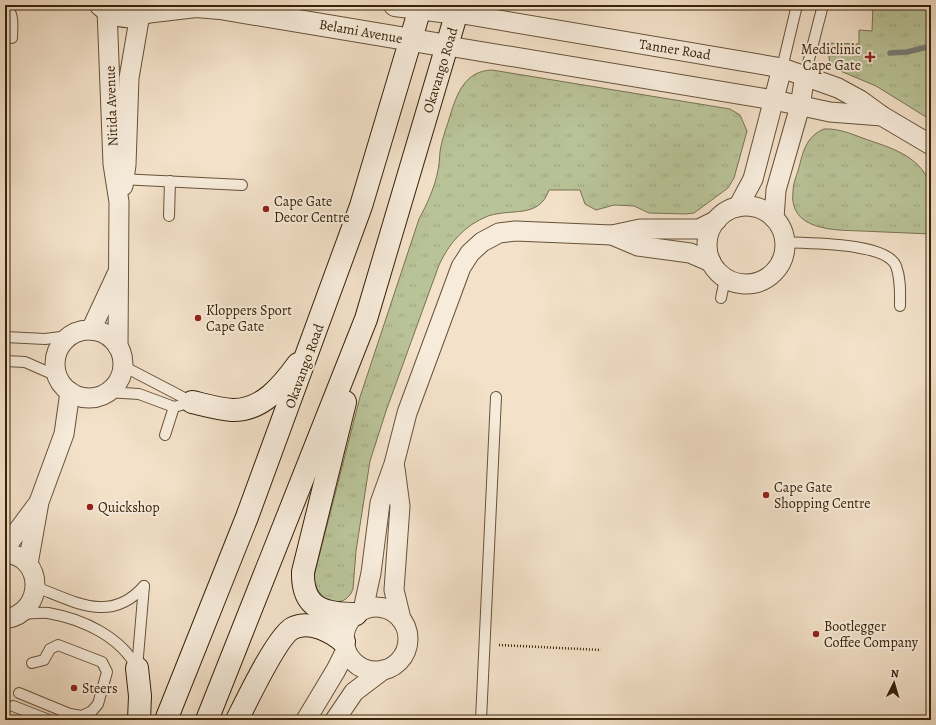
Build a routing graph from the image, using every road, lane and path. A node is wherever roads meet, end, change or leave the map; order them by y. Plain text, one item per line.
1 (396, 5) edge
2 (797, 5) edge
3 (823, 5) edge
4 (5, 6) edge
5 (102, 6) edge
6 (420, 7) edge
7 (458, 9) edge
8 (146, 10) edge
9 (12, 38) dead end
10 (410, 40) junction
11 (448, 46) junction
12 (782, 68) junction
13 (805, 75) junction
14 (774, 100) junction
15 (800, 106) junction
16 (882, 116) junction
17 (931, 145) edge
18 (120, 179) junction
19 (170, 181) junction
20 (242, 185) dead end
21 (738, 207) junction
22 (169, 216) dead end
23 (774, 218) junction
24 (717, 220) junction
25 (612, 235) junction
26 (785, 242) junction
27 (717, 269) junction
28 (119, 271) junction
29 (721, 298) dead end
30 (900, 306) dead end
31 (366, 319) junction
32 (91, 330) junction
33 (316, 332) junction
34 (68, 336) junction
35 (5, 337) edge
36 (118, 347) junction
37 (5, 361) edge
38 (123, 366) junction
39 (57, 376) junction
40 (108, 392) junction
41 (79, 395) junction
42 (496, 397) dead end
43 (183, 404) junction
44 (165, 435) dead end
45 (394, 464) junction
46 (38, 502) junction
47 (5, 548) edge
48 (5, 553) edge
49 (28, 564) junction
50 (36, 587) junction
51 (359, 612) junction
52 (9, 618) edge
53 (401, 619) junction
54 (484, 645) junction
55 (345, 646) junction
56 (602, 650) dead end
57 (32, 663) dead end
58 (137, 668) junction
59 (383, 670) junction
60 (19, 693) dead end
61 (13, 706) dead end
62 (49, 720) edge
63 (139, 720) edge
64 (166, 720) edge
65 (207, 720) edge
66 (237, 720) edge
67 (306, 720) edge
68 (335, 720) edge
69 (481, 720) edge

1 - 6 main road
2 - 12 lane
3 - 13 lane
4 - 9 lane
5 - 8 main road, Belami Avenue
5 - 18 street, Nitida Avenue
6 - 7 main road
6 - 10 main road, Okavango Road
7 - 11 main road, Okavango Road
7 - 12 street, Tanner Road
8 - 10 main road, Belami Avenue
8 - 18 street, Nitida Avenue
10 - 11 main road, Belami Avenue
10 - 33 main road, Okavango Road
11 - 14 street, Tanner Road
11 - 31 main road, Okavango Road
12 - 13 street, Tanner Road
12 - 14 street
13 - 15 street
13 - 16 street, Tanner Road
14 - 15 street, Tanner Road
14 - 21 street
15 - 16 street, Tanner Road
15 - 23 street
16 - 17 street, Tanner Road
18 - 19 lane
18 - 28 street, Nitida Avenue
19 - 20 lane
19 - 22 lane
21 - 23 street
21 - 24 street
23 - 26 street
24 - 25 street
24 - 27 street
25 - 27 street
25 - 45 street
26 - 27 street
26 - 30 lane
27 - 29 lane
28 - 32 street, Nitida Avenue
28 - 36 street, Nitida Avenue
31 - 51 main road
31 - 65 main road, Okavango Road
32 - 34 street
32 - 36 street
33 - 43 main road
33 - 64 main road, Okavango Road
34 - 35 lane
34 - 39 street
36 - 38 street
37 - 39 lane
38 - 40 street
38 - 43 lane
39 - 41 street
40 - 41 street
40 - 43 lane
41 - 46 street
42 - 54 lane
43 - 44 lane
45 - 51 street
45 - 53 street
46 - 47 street
46 - 49 street
48 - 49 street
49 - 50 street
50 - 52 street
50 - 58 lane
51 - 53 street
51 - 55 street
52 - 58 lane
53 - 59 street
54 - 56 path
54 - 69 lane
55 - 59 street
55 - 66 main road
55 - 67 street
57 - 60 lane
58 - 63 main road
59 - 68 street
61 - 62 lane

